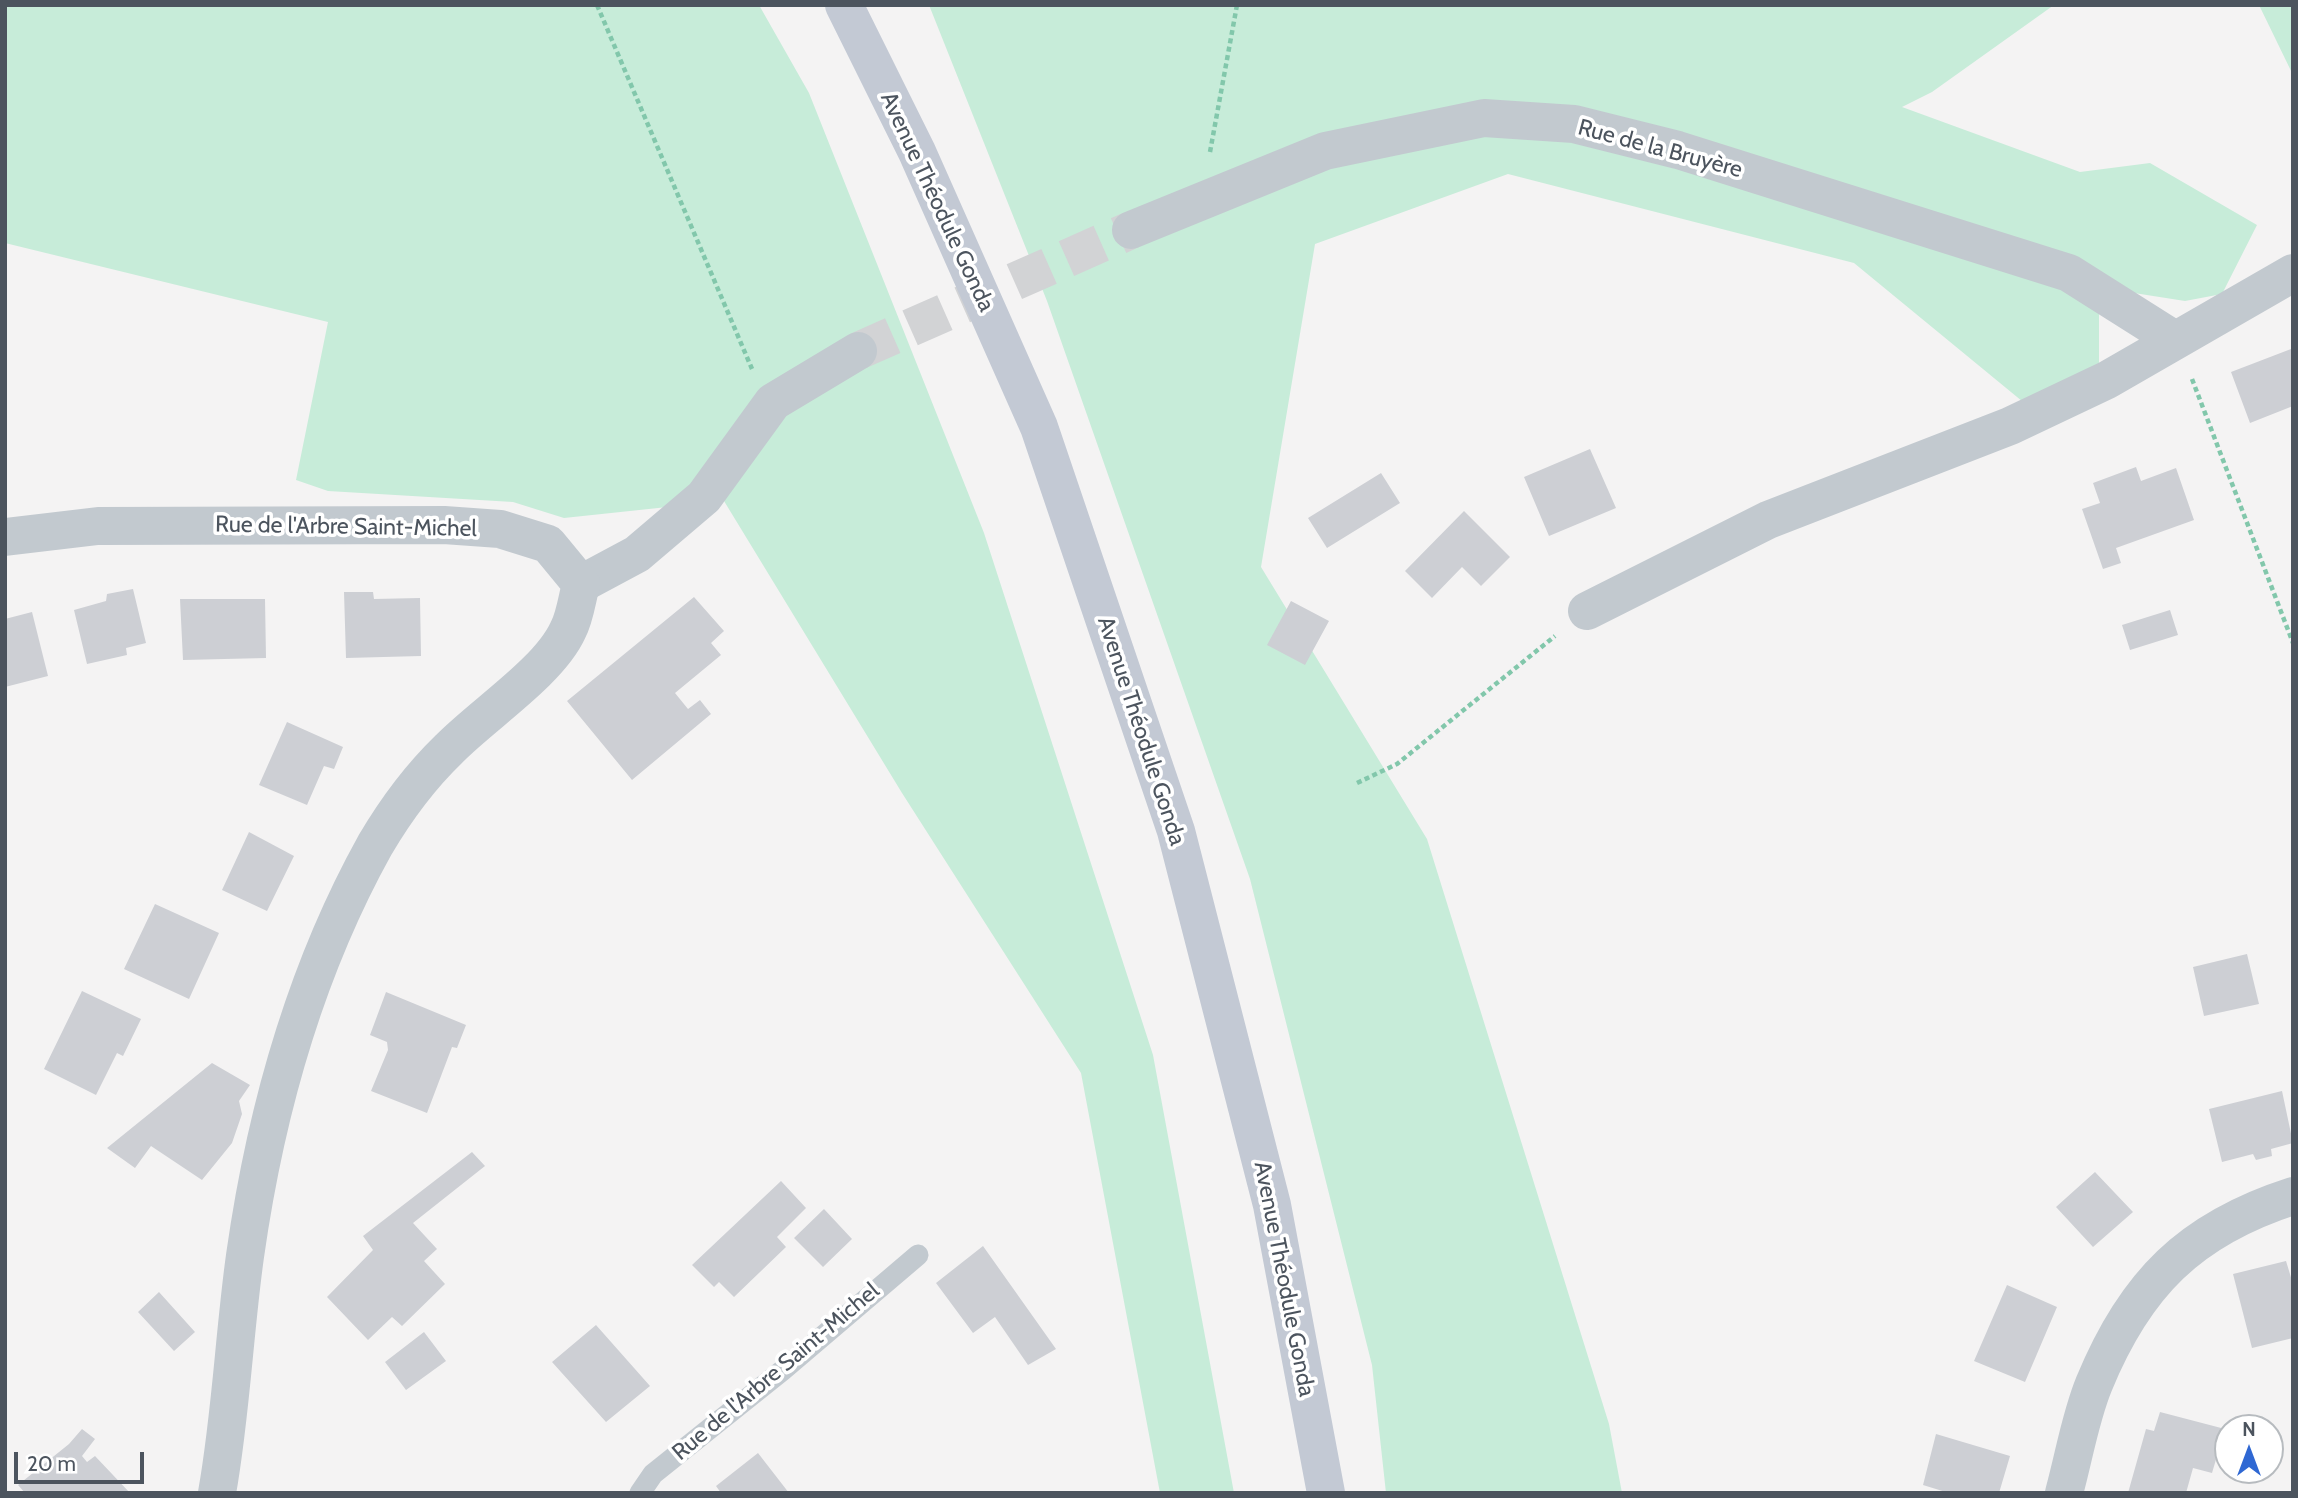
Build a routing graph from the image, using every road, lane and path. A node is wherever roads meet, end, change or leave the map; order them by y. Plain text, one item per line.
1 (597, 5) edge
2 (844, 5) edge
3 (1237, 5) edge
4 (1193, 205) junction
5 (1130, 230) tunnel mouth
6 (2293, 273) edge
7 (2175, 340) junction
8 (858, 351) tunnel mouth
9 (773, 402) junction
10 (5, 537) edge
11 (581, 584) junction
12 (1587, 611) joint
13 (2293, 643) edge
14 (1357, 783) dead end
15 (2293, 1196) edge
16 (918, 1255) dead end
17 (217, 1493) edge
18 (640, 1493) edge
19 (1326, 1493) edge
20 (2064, 1493) edge

1 - 9 path
2 - 19 main road, Avenue Théodule Gonda
3 - 4 path
4 - 5 street, Rue de la Bruyère
4 - 7 street, Rue de la Bruyère
6 - 7 street
7 - 12 street
7 - 13 path
8 - 9 street
9 - 11 street
10 - 11 street, Rue de l'Arbre Saint-Michel
11 - 17 street
12 - 14 path
15 - 20 street
16 - 18 lane, Rue de l'Arbre Saint-Michel

